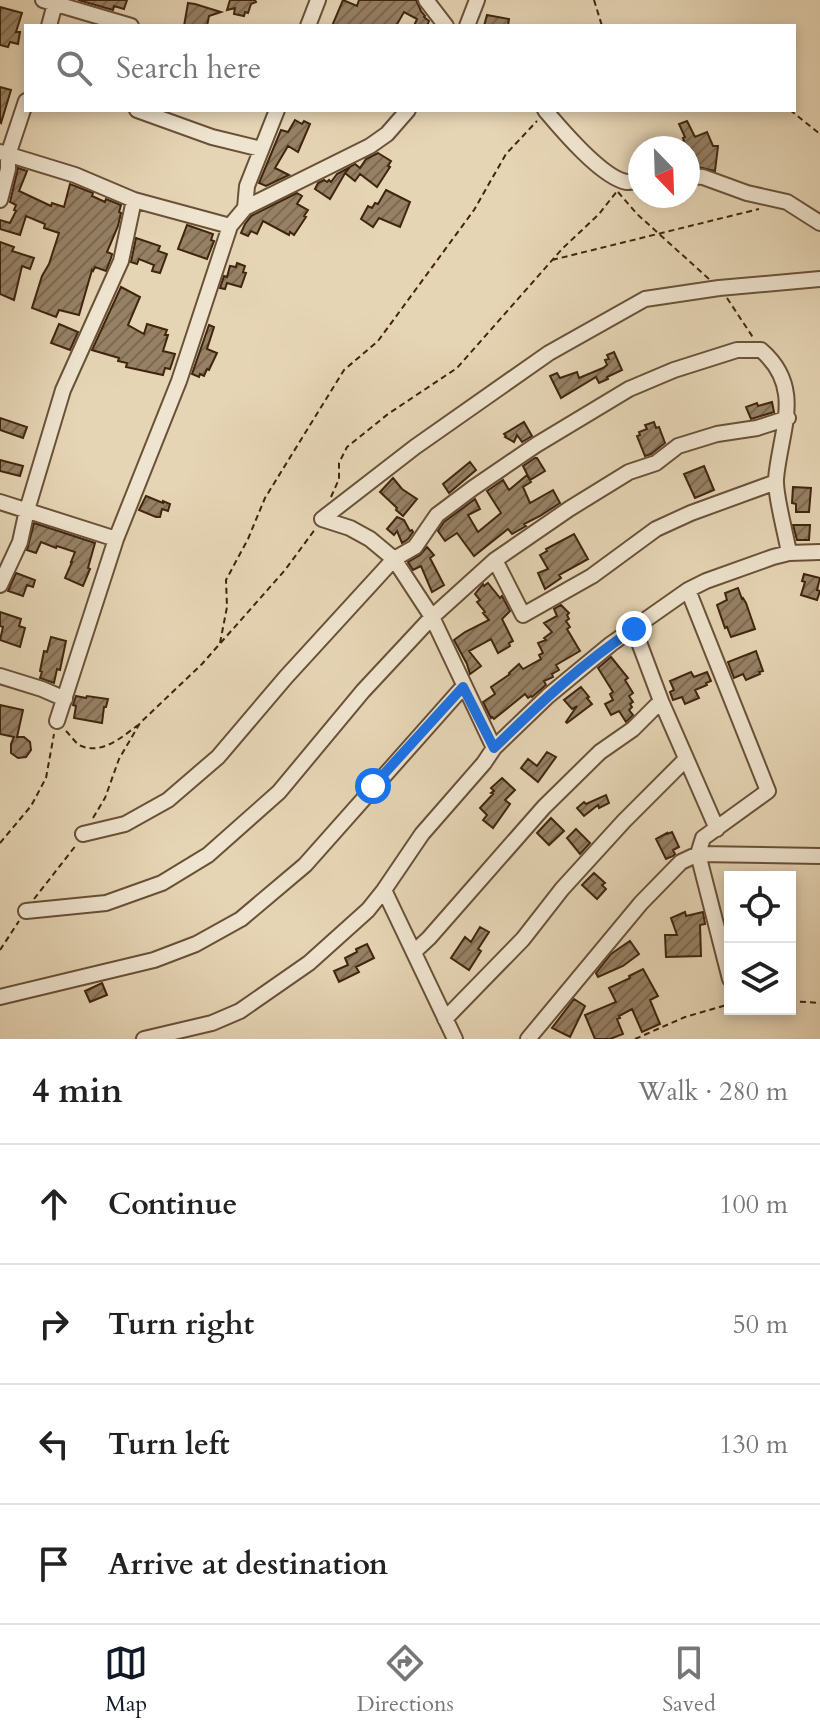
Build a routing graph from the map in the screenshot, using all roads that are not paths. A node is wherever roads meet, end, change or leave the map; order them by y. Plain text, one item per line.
1 (316, 0) edge
2 (426, 0) edge
3 (477, 0) edge
4 (51, 1) edge
5 (49, 24) edge
6 (125, 24) edge
7 (309, 24) edge
8 (444, 24) edge
9 (468, 24) edge
10 (24, 106) edge
11 (143, 112) edge
12 (276, 112) edge
13 (406, 112) edge
14 (547, 112) edge
15 (261, 149) junction
16 (4, 154) edge
17 (700, 177) edge
18 (627, 184) edge
19 (0, 200) edge
20 (134, 200) junction
21 (245, 208) junction
22 (820, 223) edge
23 (230, 226) junction
24 (820, 279) edge
25 (788, 418) junction
26 (776, 482) junction
27 (0, 502) edge
28 (27, 510) junction
29 (116, 539) junction
30 (820, 552) edge
31 (789, 553) junction
32 (394, 559) junction
33 (495, 560) junction
34 (0, 585) edge
35 (688, 590) junction
36 (432, 617) junction
37 (634, 629) junction
38 (0, 676) edge
39 (463, 687) junction
40 (65, 699) junction
41 (661, 701) junction
42 (57, 721) road end
43 (494, 748) junction
44 (686, 759) junction
45 (717, 829) junction
46 (83, 834) road end
47 (698, 854) junction
48 (820, 856) edge
49 (384, 890) junction
50 (26, 911) road end
51 (414, 952) junction
52 (724, 956) edge
53 (0, 997) edge
54 (445, 1019) junction
55 (144, 1039) edge
56 (455, 1039) edge
57 (528, 1039) edge

1 - 7 street
2 - 8 street
3 - 9 street
4 - 5 street
4 - 6 street
10 - 16 street
11 - 15 street
12 - 15 street
13 - 21 street
14 - 18 street
15 - 21 street
16 - 19 street
16 - 20 street
17 - 22 street
20 - 23 street
20 - 28 street
21 - 23 street
23 - 29 street
24 - 32 street
25 - 26 street
25 - 32 street
25 - 33 street
26 - 31 street
26 - 33 street
27 - 28 street
28 - 29 street
28 - 34 street
29 - 40 street
30 - 31 street
31 - 35 street
32 - 36 street
32 - 46 street
33 - 36 street
35 - 37 street
35 - 45 street
36 - 39 street
36 - 50 street
37 - 41 street
37 - 43 street
38 - 40 street
39 - 43 street
39 - 53 street
40 - 42 street
41 - 44 street
41 - 51 street
43 - 49 street
44 - 45 street
44 - 54 street
45 - 47 street
47 - 48 street
47 - 52 street
47 - 57 street
49 - 51 street
49 - 55 street
51 - 54 street
54 - 56 street

